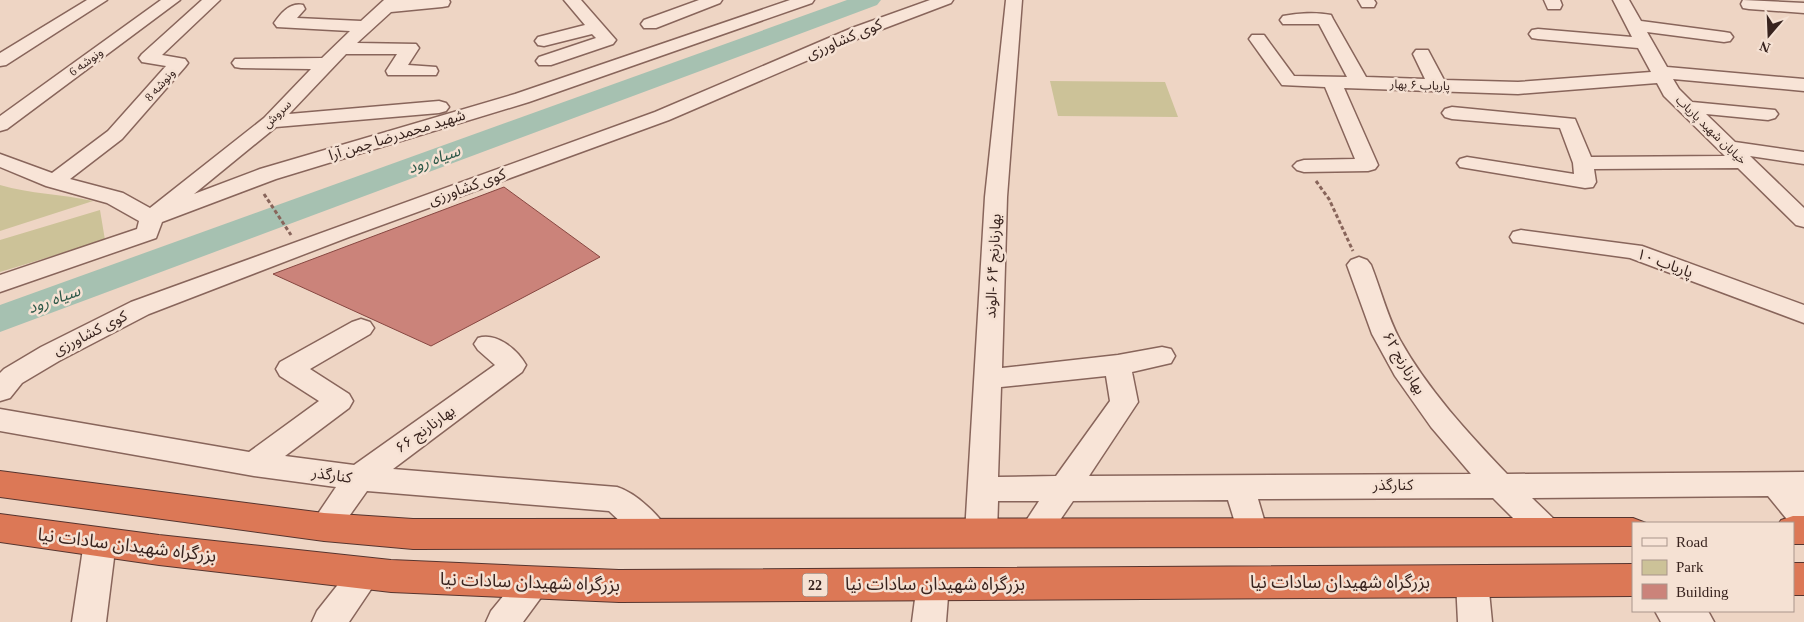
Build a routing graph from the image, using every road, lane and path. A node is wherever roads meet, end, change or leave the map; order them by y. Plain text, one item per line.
1 (99, 0) edge
2 (172, 0) edge
3 (572, 0) edge
4 (806, 0) edge
5 (945, 0) edge
6 (1014, 0) edge
7 (1621, 0) edge
8 (205, 1) edge
9 (442, 2) dead end
10 (699, 2) edge
11 (390, 4) edge
12 (1749, 4) dead end
13 (1804, 8) edge
14 (297, 9) dead end
15 (1289, 20) dead end
16 (650, 24) dead end
17 (1635, 25) junction
18 (366, 26) junction
19 (596, 28) junction
20 (1538, 34) dead end
21 (1724, 37) dead end
22 (1258, 39) dead end
23 (544, 41) dead end
24 (1644, 43) junction
25 (341, 49) junction
26 (1422, 54) dead end
27 (0, 61) edge
28 (545, 61) dead end
29 (241, 63) dead end
30 (327, 64) junction
31 (429, 71) dead end
32 (1662, 74) junction
33 (1332, 82) junction
34 (1360, 83) junction
35 (1437, 85) junction
36 (1804, 85) edge
37 (439, 107) dead end
38 (1688, 107) junction
39 (1452, 113) dead end
40 (1768, 114) dead end
41 (271, 122) junction
42 (0, 125) edge
43 (1728, 147) junction
44 (1804, 158) edge
45 (0, 160) edge
46 (1744, 162) junction
47 (1467, 163) dead end
48 (1583, 163) junction
49 (1304, 166) joint
50 (54, 181) junction
51 (264, 193) dead end
52 (151, 218) junction
53 (1804, 220) edge
54 (1521, 237) dead end
55 (293, 238) dead end
56 (1359, 265) joint
57 (0, 284) edge
58 (1804, 314) edge
59 (361, 328) dead end
60 (487, 344) dead end
61 (1162, 356) dead end
62 (1118, 365) junction
63 (988, 379) junction
64 (0, 391) edge
65 (0, 420) edge
66 (254, 464) junction
67 (359, 478) junction
68 (0, 484) edge
69 (1790, 484) edge
70 (1498, 485) junction
71 (1239, 486) junction
72 (1066, 487) junction
73 (983, 489) junction
74 (1804, 518) edge
75 (324, 527) junction
76 (0, 528) edge
77 (1546, 532) junction
78 (1632, 532) edge
79 (1034, 533) junction
80 (1252, 533) junction
81 (654, 534) junction
82 (981, 534) junction
83 (100, 542) junction
84 (366, 573) junction
85 (1596, 580) junction
86 (1632, 580) edge
87 (1472, 581) junction
88 (534, 582) junction
89 (933, 584) junction
90 (1632, 595) edge
91 (1674, 612) edge
92 (89, 622) edge
93 (329, 622) edge
94 (503, 622) edge
95 (929, 622) edge
96 (1475, 622) edge
97 (1697, 622) edge

1 - 27 street
2 - 42 street, ونوشه 6
3 - 19 street
4 - 52 street, شهید محمدرضا چمن آرا
5 - 64 street, کوی کشاورزی
6 - 63 street, بهارنارنج ۶۴ -الوند
7 - 17 street, خیابان شهید پاریاب
8 - 50 street, ونوشه 8
9 - 11 street
10 - 16 street
11 - 18 street, سروش
12 - 13 street
14 - 18 street
15 - 34 street
17 - 21 street
17 - 24 street, خیابان شهید پاریاب
18 - 25 street, سروش
19 - 23 street
19 - 28 street
20 - 24 street
22 - 33 street, پاریاب ۶ بهار
24 - 32 street, خیابان شهید پاریاب
25 - 30 street, سروش
25 - 31 street
26 - 35 street
29 - 30 street
30 - 41 street, سروش
32 - 35 street, پاریاب ۶ بهار
32 - 36 street, پاریاب ۶ بهار
32 - 38 street, خیابان شهید پاریاب
33 - 34 street, پاریاب ۶ بهار
33 - 49 street
34 - 35 street, پاریاب ۶ بهار
37 - 41 street
38 - 40 street
38 - 43 street, خیابان شهید پاریاب
39 - 48 street
41 - 52 street, سروش
43 - 44 street
43 - 46 street, خیابان شهید پاریاب
45 - 50 street
46 - 48 street
46 - 53 street, خیابان شهید پاریاب
47 - 48 street
49 - 56 path
50 - 52 street
51 - 55 path
52 - 57 street
54 - 58 street, پاریاب ۱۰
56 - 70 street, بهارنارنج ۶۲
59 - 66 street
60 - 67 street, بهارنارنج ۶۶
61 - 62 street
62 - 63 street
62 - 72 street
63 - 73 street, بهارنارنج ۶۴ -الوند
65 - 66 street, کنارگذر
66 - 67 street, کنارگذر
67 - 75 street, بهارنارنج ۶۶
67 - 81 street, کنارگذر
68 - 75 highway
69 - 70 street, کنارگذر
69 - 74 street
70 - 71 street, کنارگذر
70 - 77 street, بهارنارنج ۶۲
71 - 72 street, کنارگذر
71 - 80 street
72 - 73 street, کنارگذر
72 - 79 street
73 - 82 street, بهارنارنج ۶۴ -الوند
75 - 81 highway
76 - 83 highway, بزرگراه شهیدان سادات نیا / 22
77 - 78 highway
77 - 80 highway
79 - 80 highway
79 - 82 highway
81 - 82 highway
83 - 84 highway, بزرگراه شهیدان سادات نیا / 22
83 - 92 street
84 - 88 highway, بزرگراه شهیدان سادات نیا / 22
84 - 93 street
85 - 86 highway, بزرگراه شهیدان سادات نیا / 22
85 - 87 highway, بزرگراه شهیدان سادات نیا / 22
85 - 90 street
87 - 89 highway, بزرگراه شهیدان سادات نیا / 22
87 - 96 street
88 - 89 highway, بزرگراه شهیدان سادات نیا / 22
88 - 94 street
89 - 95 street
91 - 97 street

